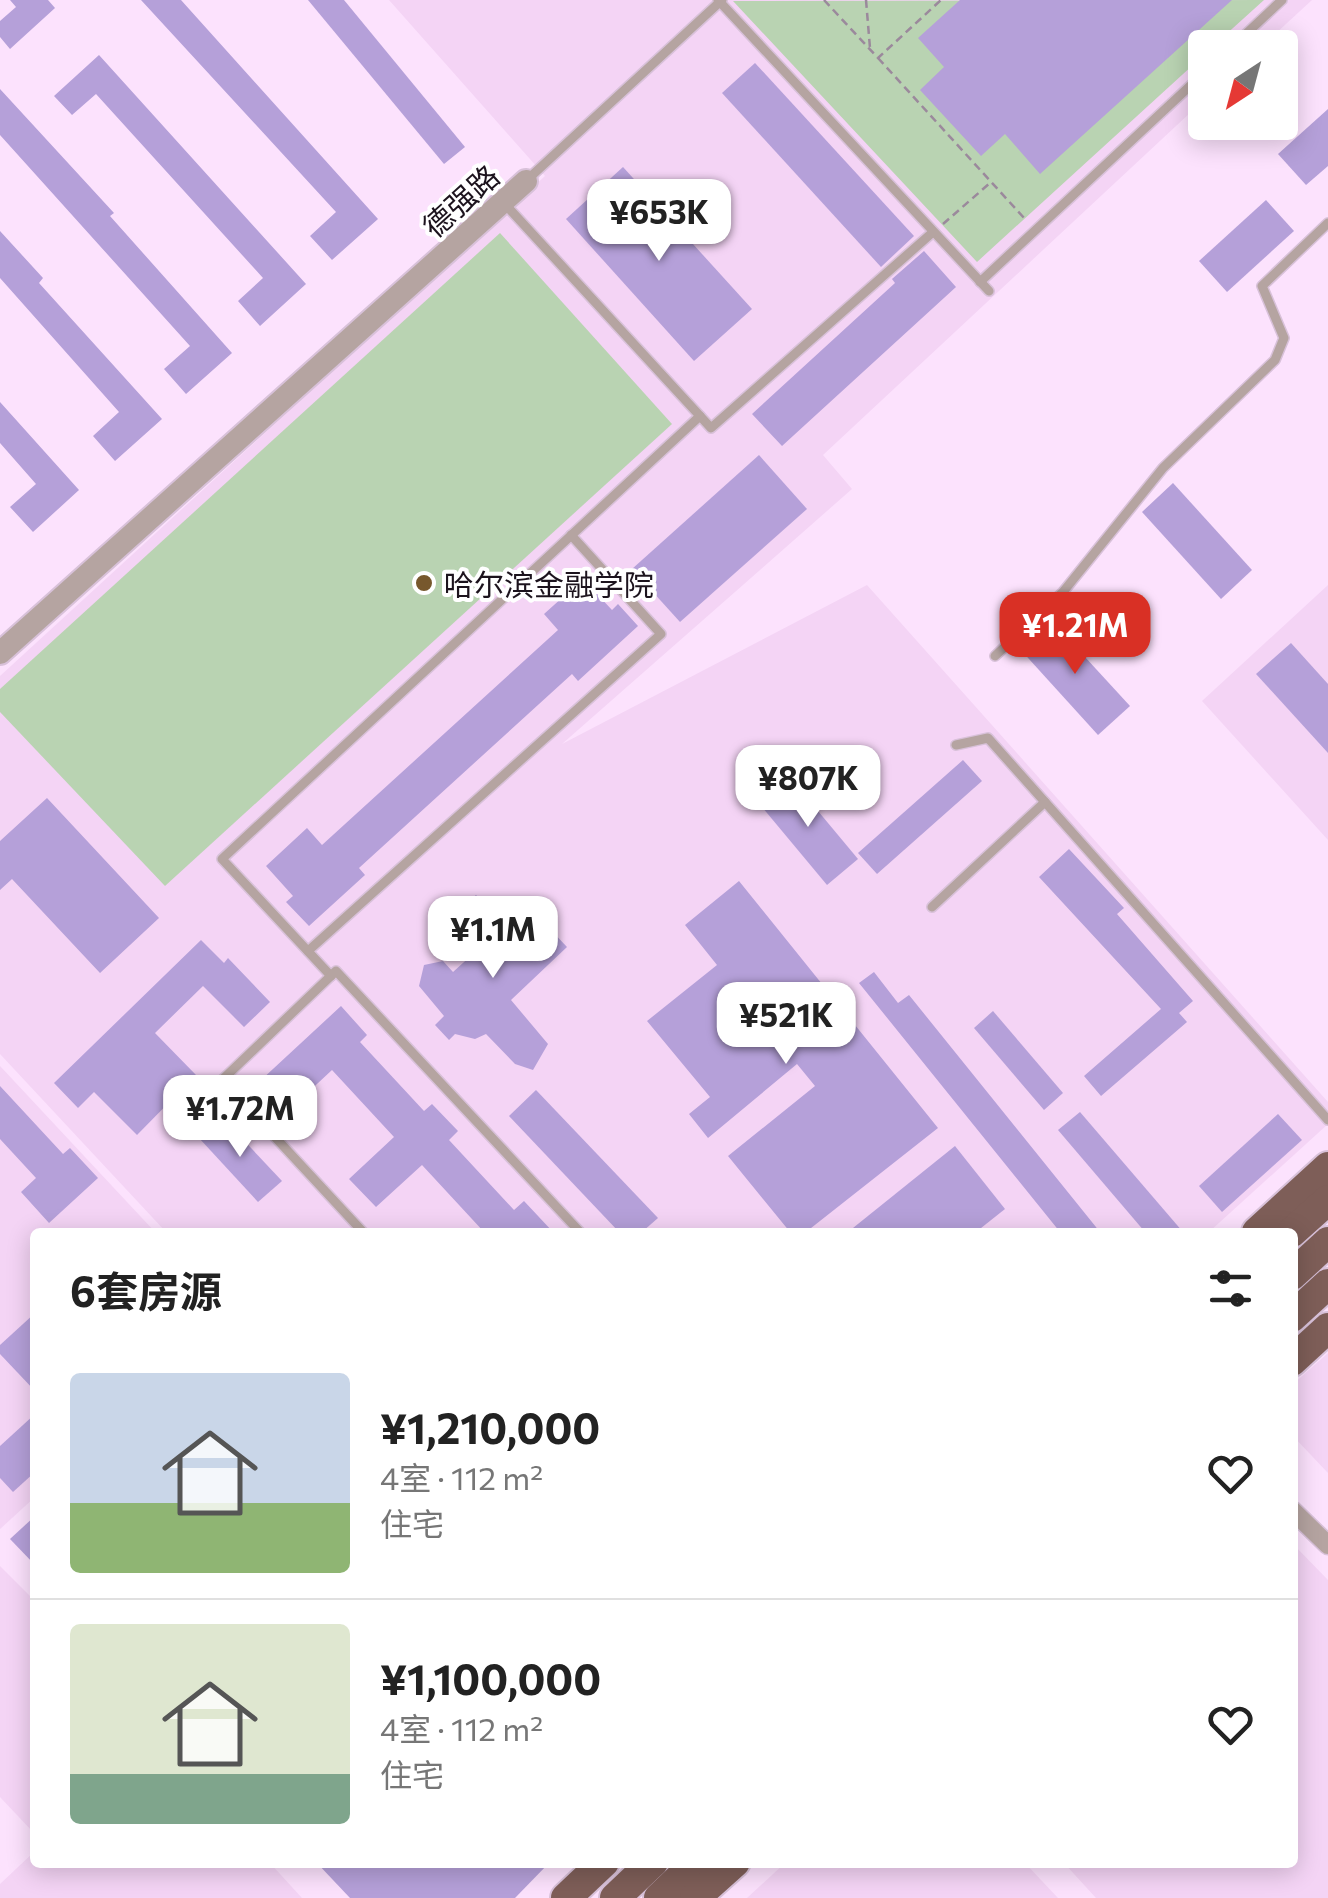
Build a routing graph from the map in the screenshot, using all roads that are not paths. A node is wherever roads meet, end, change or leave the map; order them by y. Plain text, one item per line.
1 (720, 0) edge
2 (1282, 0) edge
3 (1250, 30) edge
4 (1188, 88) edge
5 (526, 181) junction
6 (503, 202) junction
7 (1328, 223) edge
8 (933, 232) junction
9 (980, 282) junction
10 (988, 291) dead end
11 (700, 416) junction
12 (572, 536) junction
13 (0, 638) edge
14 (0, 653) edge
15 (996, 656) dead end
16 (956, 745) dead end
17 (1046, 802) junction
18 (932, 907) dead end
19 (308, 951) junction
20 (331, 976) junction
21 (1328, 1120) edge
22 (1328, 1167) edge
23 (1328, 1200) edge
24 (360, 1228) edge
25 (576, 1228) edge
26 (1261, 1228) edge
27 (1296, 1228) edge
28 (1328, 1242) edge
29 (1298, 1270) edge
30 (1328, 1284) edge
31 (1328, 1307) edge
32 (1298, 1311) edge
33 (1328, 1328) edge
34 (1298, 1334) edge
35 (1298, 1356) edge
36 (1298, 1516) edge
37 (1328, 1545) edge
38 (596, 1868) edge
39 (648, 1868) edge
40 (691, 1868) edge
41 (728, 1868) edge
42 (566, 1898) edge
43 (615, 1898) edge
44 (659, 1898) edge
45 (696, 1898) edge

1 - 5 lane
1 - 8 lane
2 - 3 lane
4 - 9 lane
5 - 6 street, 德强路
5 - 13 street, 德强路
6 - 11 lane
6 - 14 street, 德强路
7 - 15 lane
8 - 9 lane
8 - 11 lane
9 - 10 lane
11 - 12 lane
12 - 19 lane
12 - 19 lane
16 - 17 lane
17 - 18 lane
17 - 21 lane
19 - 20 lane
20 - 24 lane
20 - 25 lane
22 - 26 highway
23 - 27 highway
28 - 29 highway
30 - 32 highway
31 - 34 highway
33 - 35 highway
36 - 37 street
38 - 42 highway
39 - 43 highway
40 - 44 highway
41 - 45 highway

